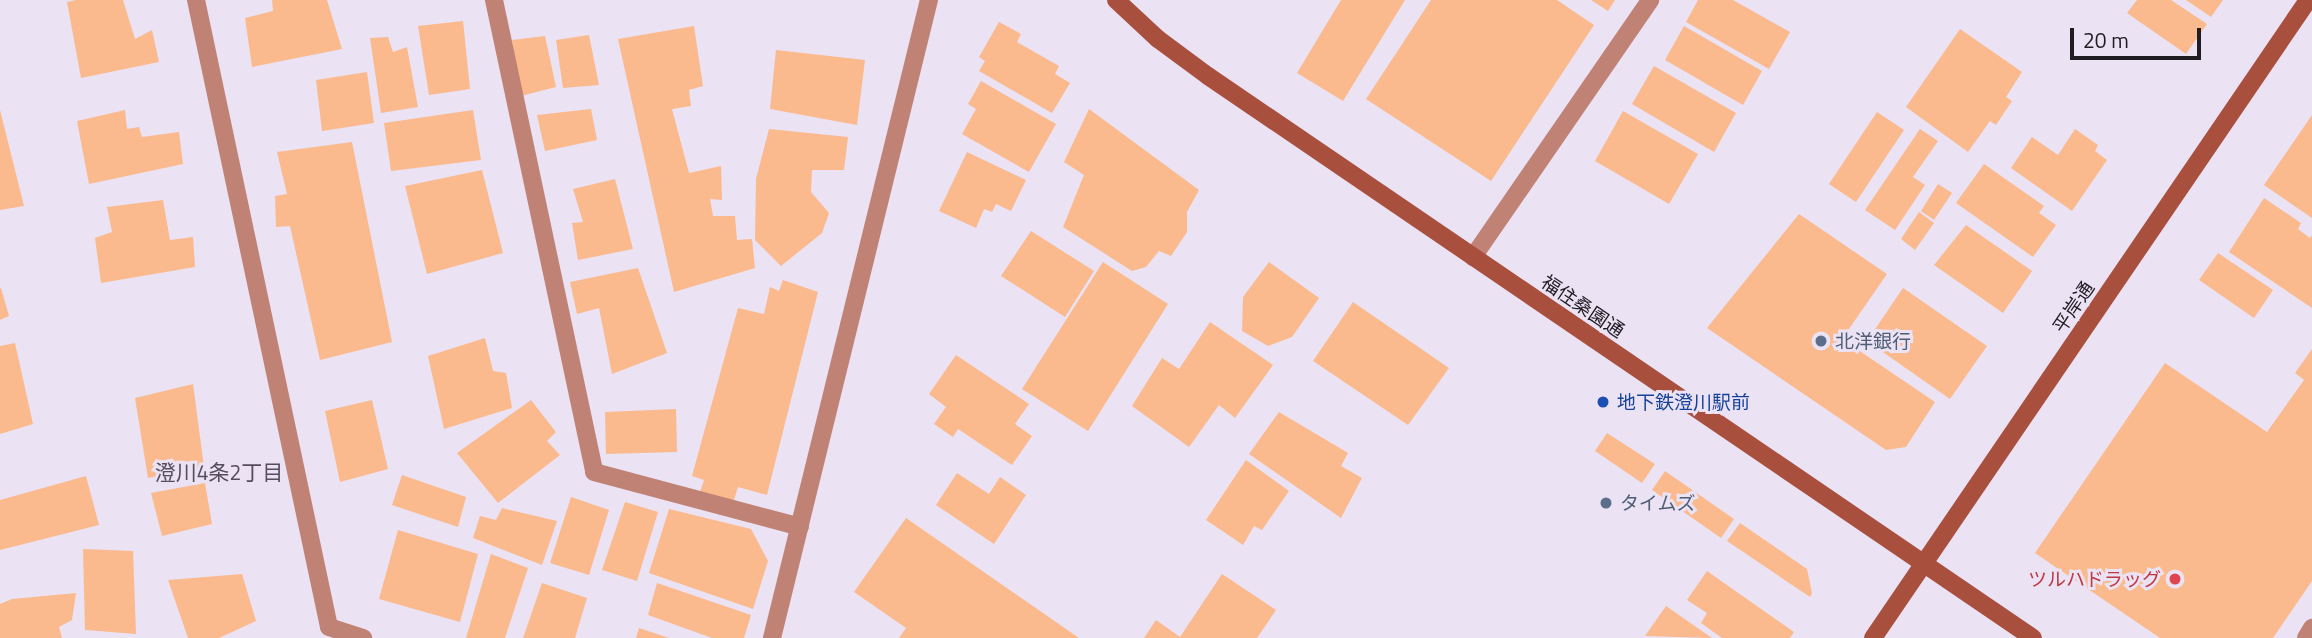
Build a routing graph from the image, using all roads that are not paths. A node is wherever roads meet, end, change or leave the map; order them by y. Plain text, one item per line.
1 (197, 0) edge
2 (494, 0) edge
3 (929, 0) edge
4 (1116, 0) edge
5 (1650, 0) edge
6 (2300, 3) edge
7 (1474, 257) junction
8 (800, 527) junction
9 (1923, 564) junction
10 (2312, 628) edge
11 (363, 638) edge
12 (772, 638) edge
13 (1873, 638) edge
14 (2033, 638) edge
15 (2306, 638) edge

1 - 11 street
2 - 8 street
3 - 8 street
4 - 7 street, 福住桑園通
5 - 7 street
6 - 9 street, 平岸通
7 - 9 street, 福住桑園通
8 - 12 street
9 - 13 street, 平岸通
9 - 14 street, 福住桑園通
10 - 15 street

